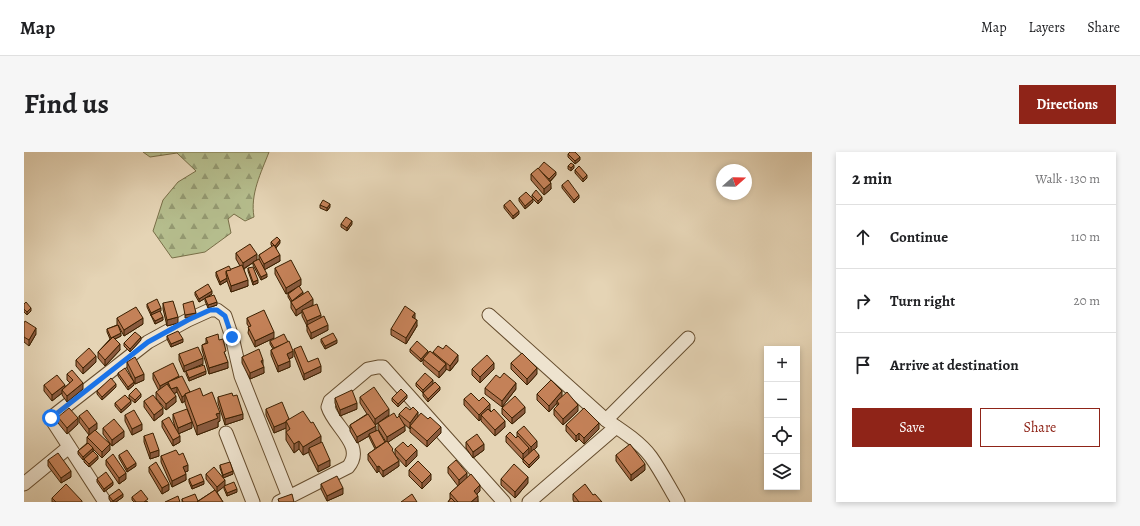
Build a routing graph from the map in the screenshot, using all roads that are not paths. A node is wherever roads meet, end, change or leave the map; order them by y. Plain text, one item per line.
1 (489, 315) dead end
2 (688, 338) dead end
3 (611, 423) junction
4 (226, 433) dead end
5 (69, 447) junction
6 (24, 484) edge
7 (284, 500) edge
8 (105, 502) edge
9 (254, 502) edge
10 (504, 502) edge
11 (528, 502) edge
12 (678, 502) edge

1 - 3 street
2 - 3 street
3 - 11 street
3 - 12 street
4 - 9 street
5 - 6 street
5 - 7 street
5 - 8 street
7 - 10 street

